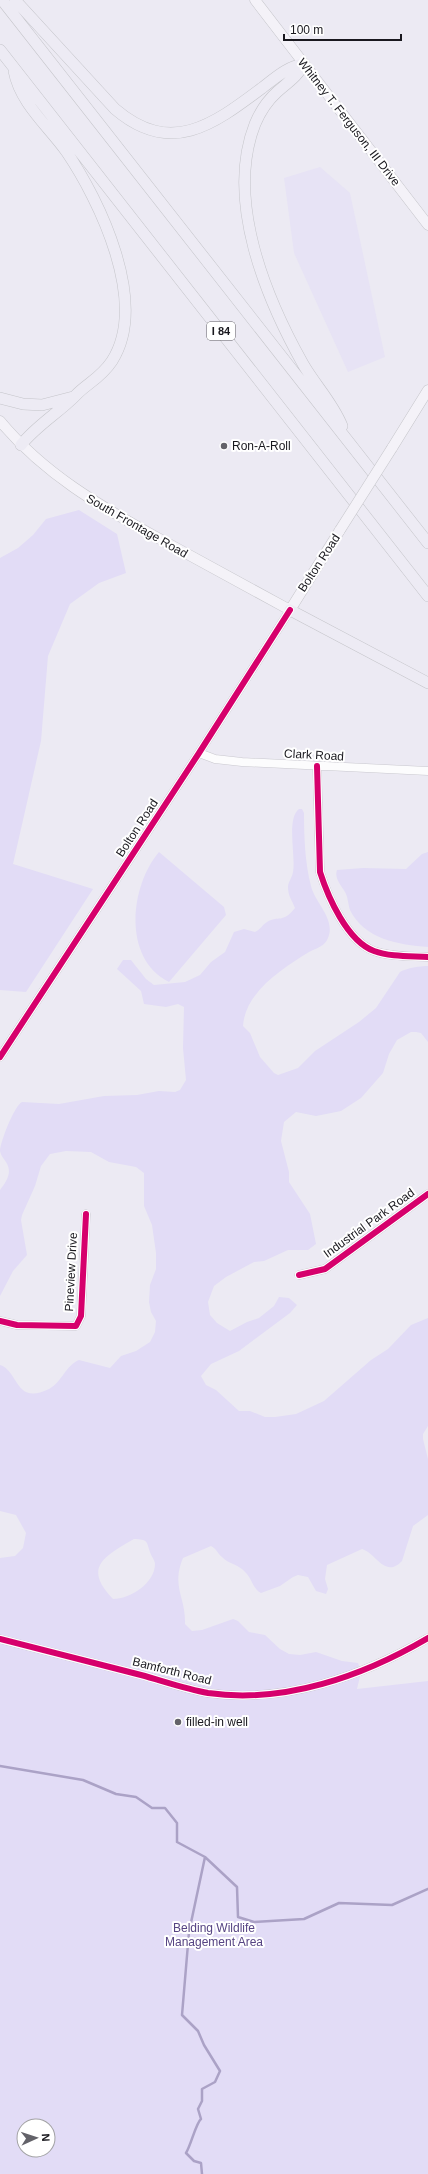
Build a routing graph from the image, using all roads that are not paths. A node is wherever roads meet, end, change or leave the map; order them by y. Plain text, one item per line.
1 (2, 0) edge
2 (15, 0) edge
3 (255, 0) edge
4 (0, 50) edge
5 (304, 64) junction
6 (13, 66) junction
7 (428, 225) edge
8 (428, 390) edge
9 (74, 397) junction
10 (0, 398) edge
11 (0, 422) edge
12 (345, 437) junction
13 (21, 445) junction
14 (428, 543) edge
15 (428, 596) edge
16 (290, 610) junction
17 (428, 683) edge
18 (199, 753) junction
19 (317, 766) junction
20 (428, 771) edge
21 (428, 957) edge
22 (0, 1057) edge
23 (428, 1194) edge
24 (86, 1214) dead end
25 (299, 1276) dead end
26 (0, 1321) edge
27 (428, 1638) edge
28 (0, 1639) edge

1 - 12 highway, I 84
2 - 5 highway
3 - 5 main road, Whitney T. Ferguson, III Drive
4 - 6 highway, I 84
5 - 7 main road, Whitney T. Ferguson, III Drive
5 - 12 highway
6 - 9 highway
6 - 15 highway, I 84
8 - 16 main road, Bolton Road, bridge
9 - 10 highway
9 - 13 highway
11 - 13 main road, South Frontage Road
12 - 14 highway, I 84
13 - 16 main road, South Frontage Road
16 - 17 highway
16 - 18 street, Bolton Road
18 - 19 street, Clark Road
18 - 22 street, Bolton Road
19 - 20 street, Clark Road
19 - 21 street
23 - 25 street, Industrial Park Road
24 - 26 street, Pineview Drive
27 - 28 street, Bamforth Road

